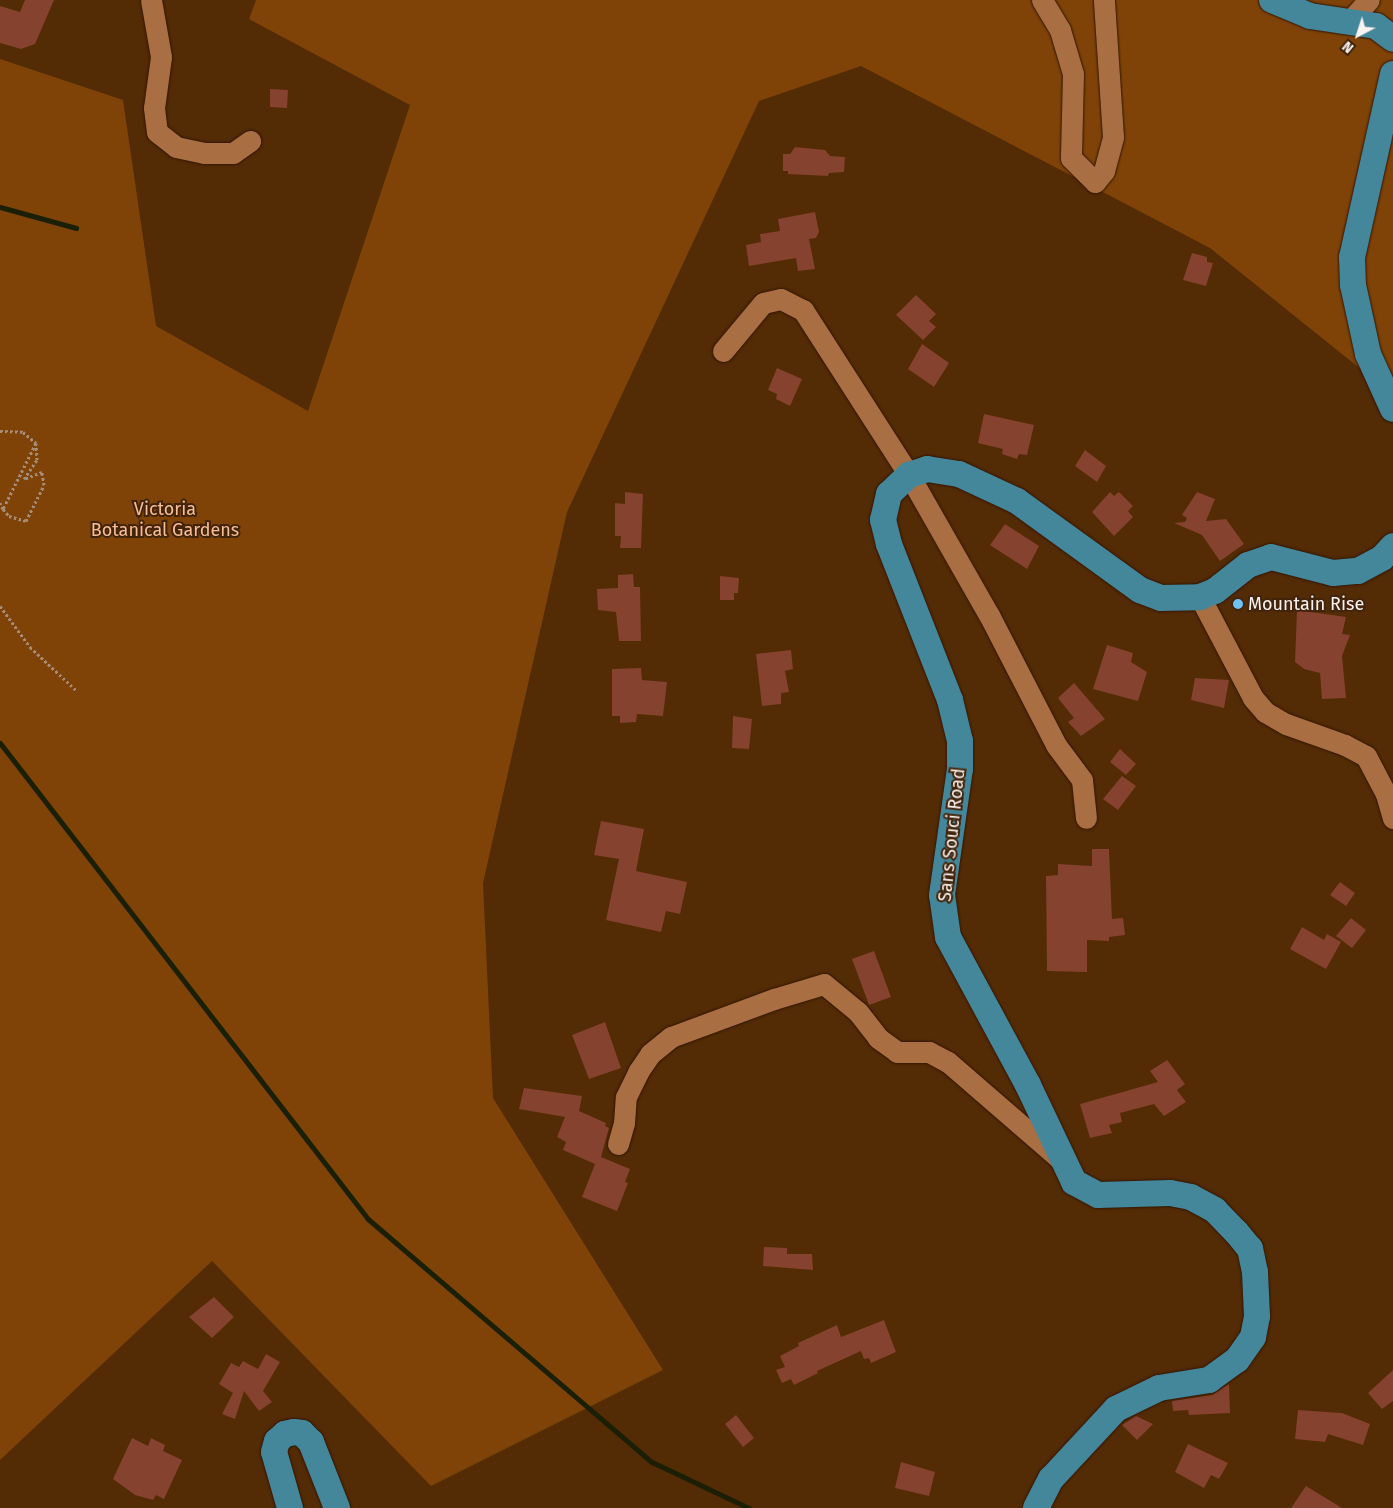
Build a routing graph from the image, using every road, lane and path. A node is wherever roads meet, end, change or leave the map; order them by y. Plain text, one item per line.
1 (151, 0) edge
2 (1042, 0) edge
3 (1104, 0) edge
4 (1272, 0) edge
5 (1369, 0) edge
6 (1348, 23) junction
7 (1393, 39) edge
8 (1393, 74) edge
9 (250, 141) dead end
10 (723, 351) dead end
11 (1393, 409) edge
12 (0, 431) edge
13 (36, 443) junction
14 (908, 475) junction
15 (0, 503) edge
16 (3, 509) junction
17 (1393, 546) edge
18 (1200, 597) junction
19 (0, 606) edge
20 (76, 690) dead end
21 (1086, 818) dead end
22 (1393, 818) edge
23 (618, 1144) dead end
24 (1063, 1162) junction
25 (290, 1508) edge
26 (337, 1508) edge
27 (1036, 1508) edge

1 - 9 street
2 - 3 street
4 - 6 main road
5 - 6 street
6 - 7 main road
8 - 11 main road
10 - 14 street
12 - 13 path
13 - 16 path
13 - 16 path
14 - 18 main road
14 - 21 street
14 - 24 main road, Sans Souci Road
15 - 16 path
17 - 18 main road
18 - 22 street
19 - 20 path
23 - 24 street
24 - 27 main road, Sans Souci Road
25 - 26 main road

